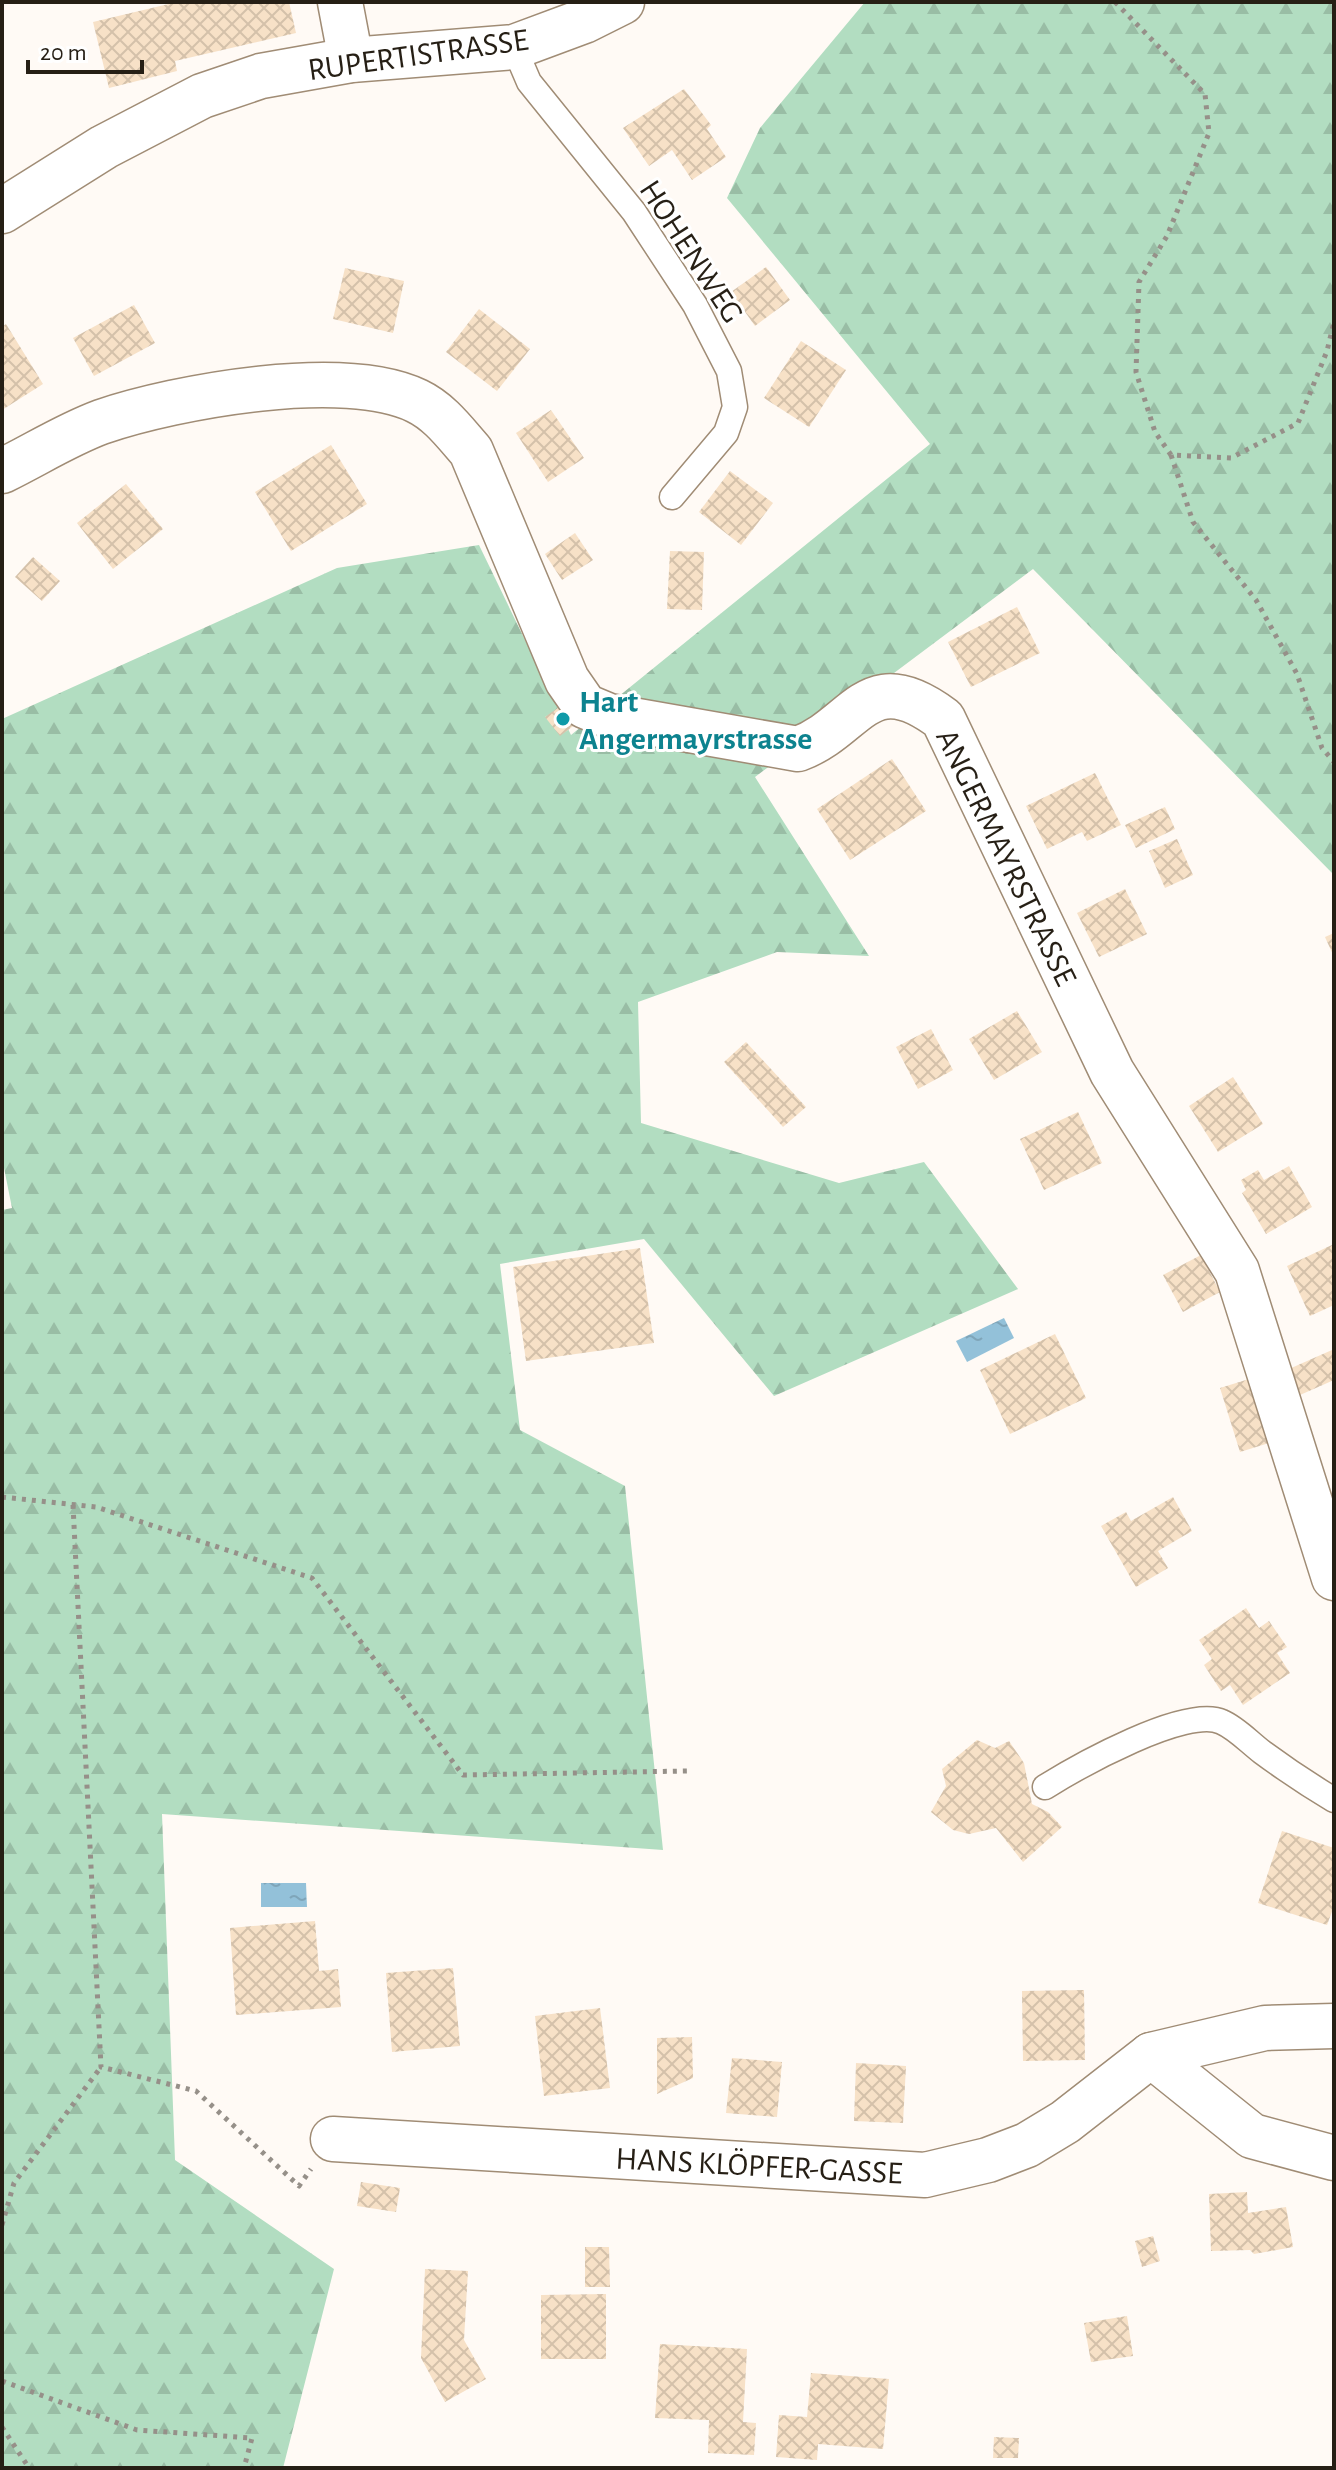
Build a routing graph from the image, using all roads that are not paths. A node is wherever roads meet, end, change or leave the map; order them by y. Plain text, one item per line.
1 (340, 2) edge
2 (622, 2) edge
3 (514, 47) junction
4 (351, 60) junction
5 (2, 211) edge
6 (2, 471) edge
7 (672, 497) dead end
8 (1334, 1578) edge
9 (1045, 1787) dead end
10 (1334, 1800) edge
11 (1334, 2026) edge
12 (1151, 2055) junction
13 (333, 2139) road end
14 (1334, 2158) edge

1 - 4 street
2 - 3 street, RUPERTISTRASSE
3 - 4 street, RUPERTISTRASSE
3 - 7 lane, HOHENWEG
4 - 5 street, RUPERTISTRASSE
6 - 8 street, ANGERMAYRSTRASSE
9 - 10 lane
11 - 12 street, HANS KLÖPFER-GASSE
12 - 13 street, HANS KLÖPFER-GASSE
12 - 14 street

